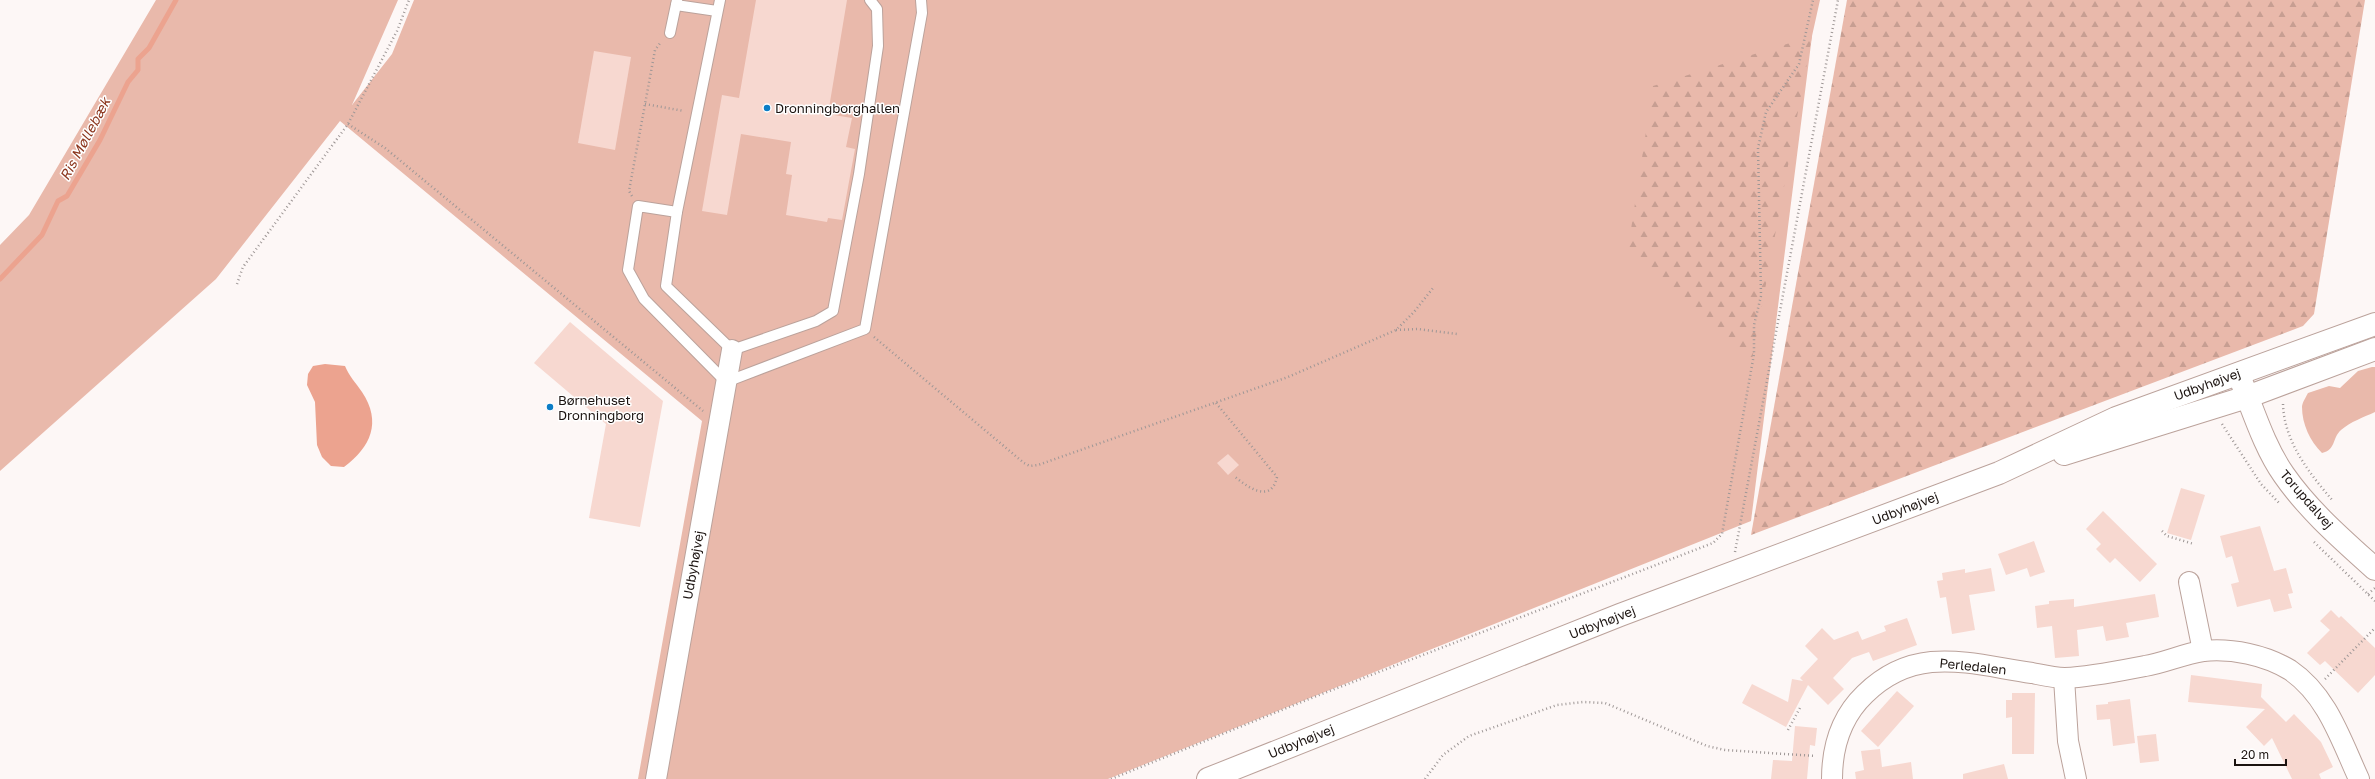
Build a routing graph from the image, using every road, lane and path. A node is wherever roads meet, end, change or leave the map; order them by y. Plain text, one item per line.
1 (409, 0) edge
2 (720, 0) edge
3 (870, 0) edge
4 (921, 0) edge
5 (1813, 0) edge
6 (1838, 0) edge
7 (676, 2) edge
8 (718, 11) junction
9 (670, 33) joint
10 (645, 104) junction
11 (698, 113) junction
12 (348, 124) junction
13 (638, 206) junction
14 (677, 212) junction
15 (237, 284) dead end
16 (1432, 288) dead end
17 (2375, 324) edge
18 (864, 329) junction
19 (1396, 330) junction
20 (1457, 334) dead end
21 (2375, 349) edge
22 (732, 350) junction
23 (2238, 373) junction
24 (726, 382) junction
25 (2282, 384) junction
26 (2247, 397) junction
27 (1216, 403) junction
28 (718, 424) junction
29 (1999, 473) junction
30 (1234, 476) dead end
31 (2338, 506) dead end
32 (2162, 531) dead end
33 (2194, 544) dead end
34 (1742, 569) junction
35 (2375, 570) edge
36 (2189, 582) dead end
37 (2375, 588) edge
38 (2368, 594) dead end
39 (2375, 628) edge
40 (2203, 651) junction
41 (2064, 678) junction
42 (2313, 691) junction
43 (1801, 706) dead end
44 (1788, 730) dead end
45 (1832, 757) junction
46 (656, 779) edge
47 (1111, 779) edge
48 (1208, 779) edge
49 (1425, 779) edge
50 (1832, 779) edge
51 (2076, 779) edge
52 (2359, 779) edge

1 - 12 path
2 - 8 lane
3 - 22 lane
4 - 18 lane
5 - 47 path
6 - 34 path
7 - 8 lane
7 - 9 lane
8 - 11 lane
9 - 10 path
10 - 11 path
10 - 13 path
11 - 14 lane
12 - 15 path
12 - 28 path
13 - 14 lane
13 - 24 lane
14 - 22 lane
16 - 19 path
17 - 23 street, Udbyhøjvej
18 - 24 lane
18 - 27 path
19 - 20 path
19 - 27 path
21 - 25 street, Udbyhøjvej
22 - 24 street, Udbyhøjvej
23 - 26 street, Torupdalvej
23 - 29 street, Udbyhøjvej
24 - 28 street, Udbyhøjvej
25 - 26 street, Udbyhøjvej
25 - 31 path
26 - 29 street, Udbyhøjvej
26 - 35 street, Torupdalvej
27 - 30 path
28 - 46 street, Udbyhøjvej
29 - 34 street, Udbyhøjvej
32 - 33 path
34 - 48 street, Udbyhøjvej
36 - 40 street
37 - 38 path
39 - 42 path
40 - 41 street, Perledalen
40 - 42 street, Perledalen
41 - 45 street, Perledalen
41 - 51 street
42 - 52 street, Perledalen
43 - 44 path
45 - 49 path
45 - 50 street, Perledalen

